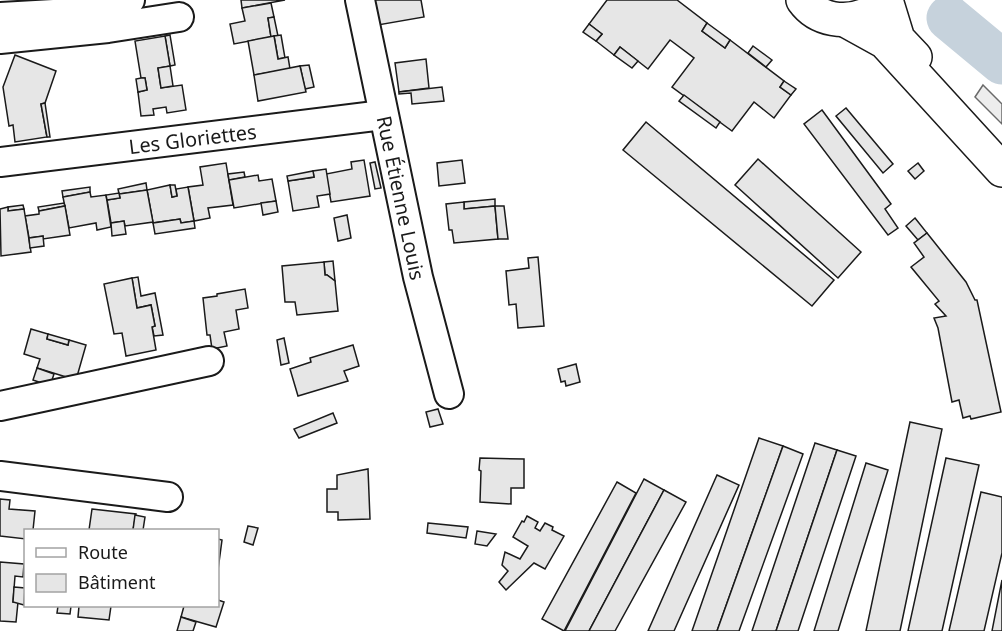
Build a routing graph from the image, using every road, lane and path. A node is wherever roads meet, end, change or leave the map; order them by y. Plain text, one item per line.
1 (130, 0) edge
2 (360, 0) edge
3 (803, 0) edge
4 (885, 0) edge
5 (0, 17) edge
6 (179, 17) dead end
7 (847, 21) junction
8 (0, 39) edge
9 (383, 115) junction
10 (1002, 147) edge
11 (0, 162) edge
12 (1002, 170) edge
13 (209, 361) dead end
14 (449, 394) dead end
15 (0, 406) edge
16 (0, 476) edge
17 (168, 497) dead end

1 - 5 street
2 - 9 street, Rue Étienne Louis
3 - 7 main road
4 - 7 main road
4 - 10 main road
6 - 8 street
7 - 12 main road
9 - 11 street, Les Gloriettes
9 - 14 street, Rue Étienne Louis
13 - 15 street
16 - 17 street

